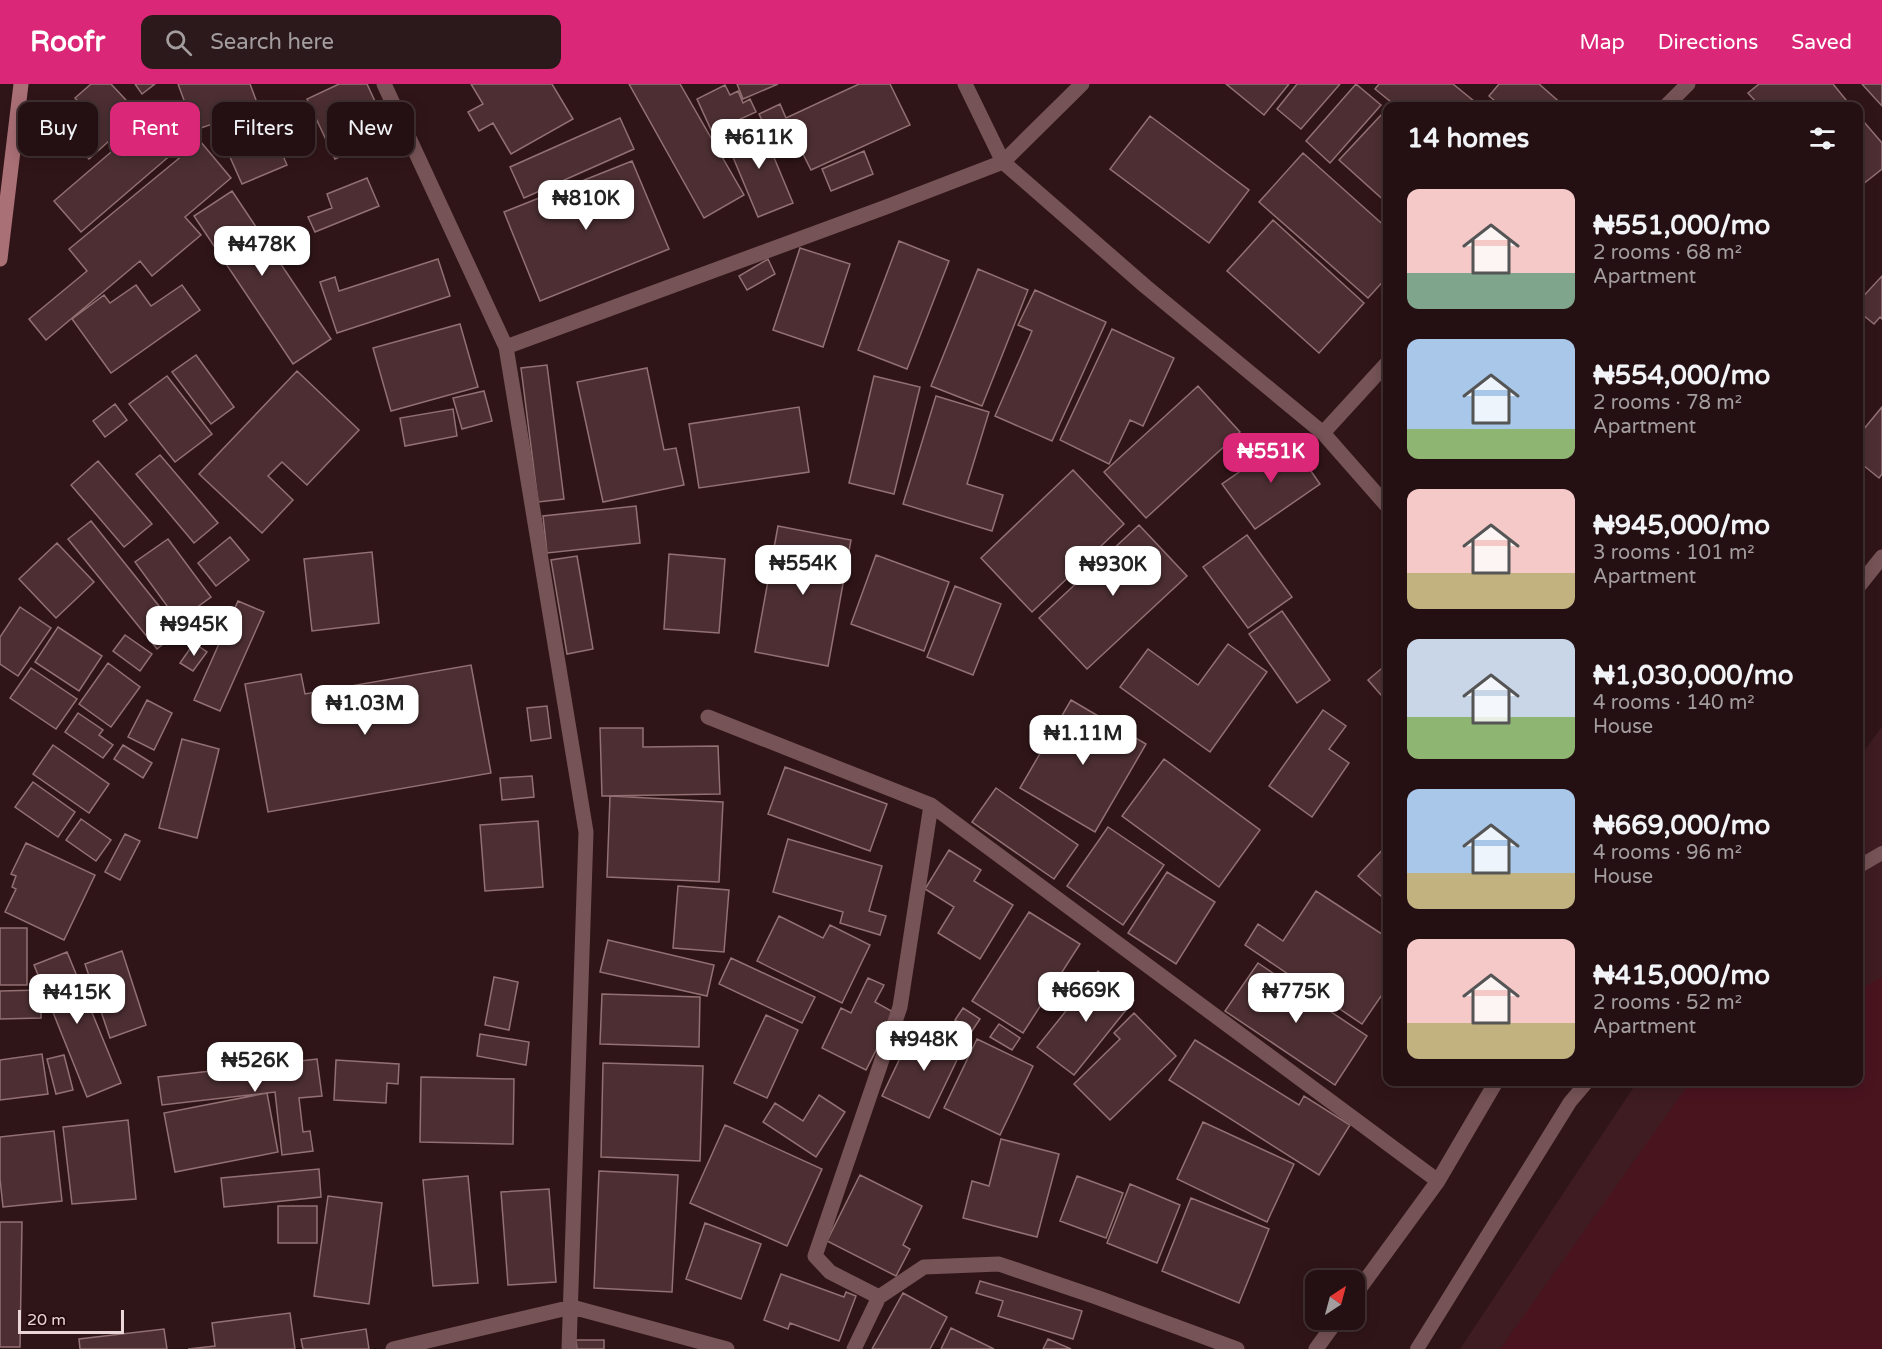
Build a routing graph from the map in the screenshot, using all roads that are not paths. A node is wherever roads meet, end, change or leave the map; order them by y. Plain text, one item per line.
1 (21, 84) edge
2 (384, 84) edge
3 (964, 84) edge
4 (1082, 84) edge
5 (1688, 84) edge
6 (1670, 102) edge
7 (1003, 162) junction
8 (0, 259) edge
9 (506, 347) junction
10 (1383, 367) edge
11 (1323, 433) junction
12 (1383, 501) edge
13 (1882, 558) edge
14 (1863, 580) edge
15 (708, 717) dead end
16 (931, 805) junction
17 (1882, 853) edge
18 (1863, 864) edge
19 (1494, 1086) edge
20 (1584, 1086) edge
21 (1438, 1181) junction
22 (1365, 1281) edge
23 (879, 1298) junction
24 (572, 1307) junction
25 (1330, 1330) edge
26 (393, 1349) edge
27 (569, 1349) edge
28 (727, 1349) edge
29 (854, 1349) edge
30 (1237, 1349) edge
31 (1316, 1349) edge
32 (1417, 1349) edge

1 - 8 street
2 - 9 street
3 - 7 street
4 - 7 street
5 - 6 street
7 - 9 street
7 - 11 street
9 - 24 street
10 - 11 street
11 - 12 street
13 - 14 street
15 - 16 street
16 - 21 street
16 - 23 street
17 - 18 lane
19 - 21 street
20 - 32 lane
21 - 22 street
23 - 29 street
23 - 30 street
24 - 26 street
24 - 27 street
24 - 28 street
25 - 31 street

